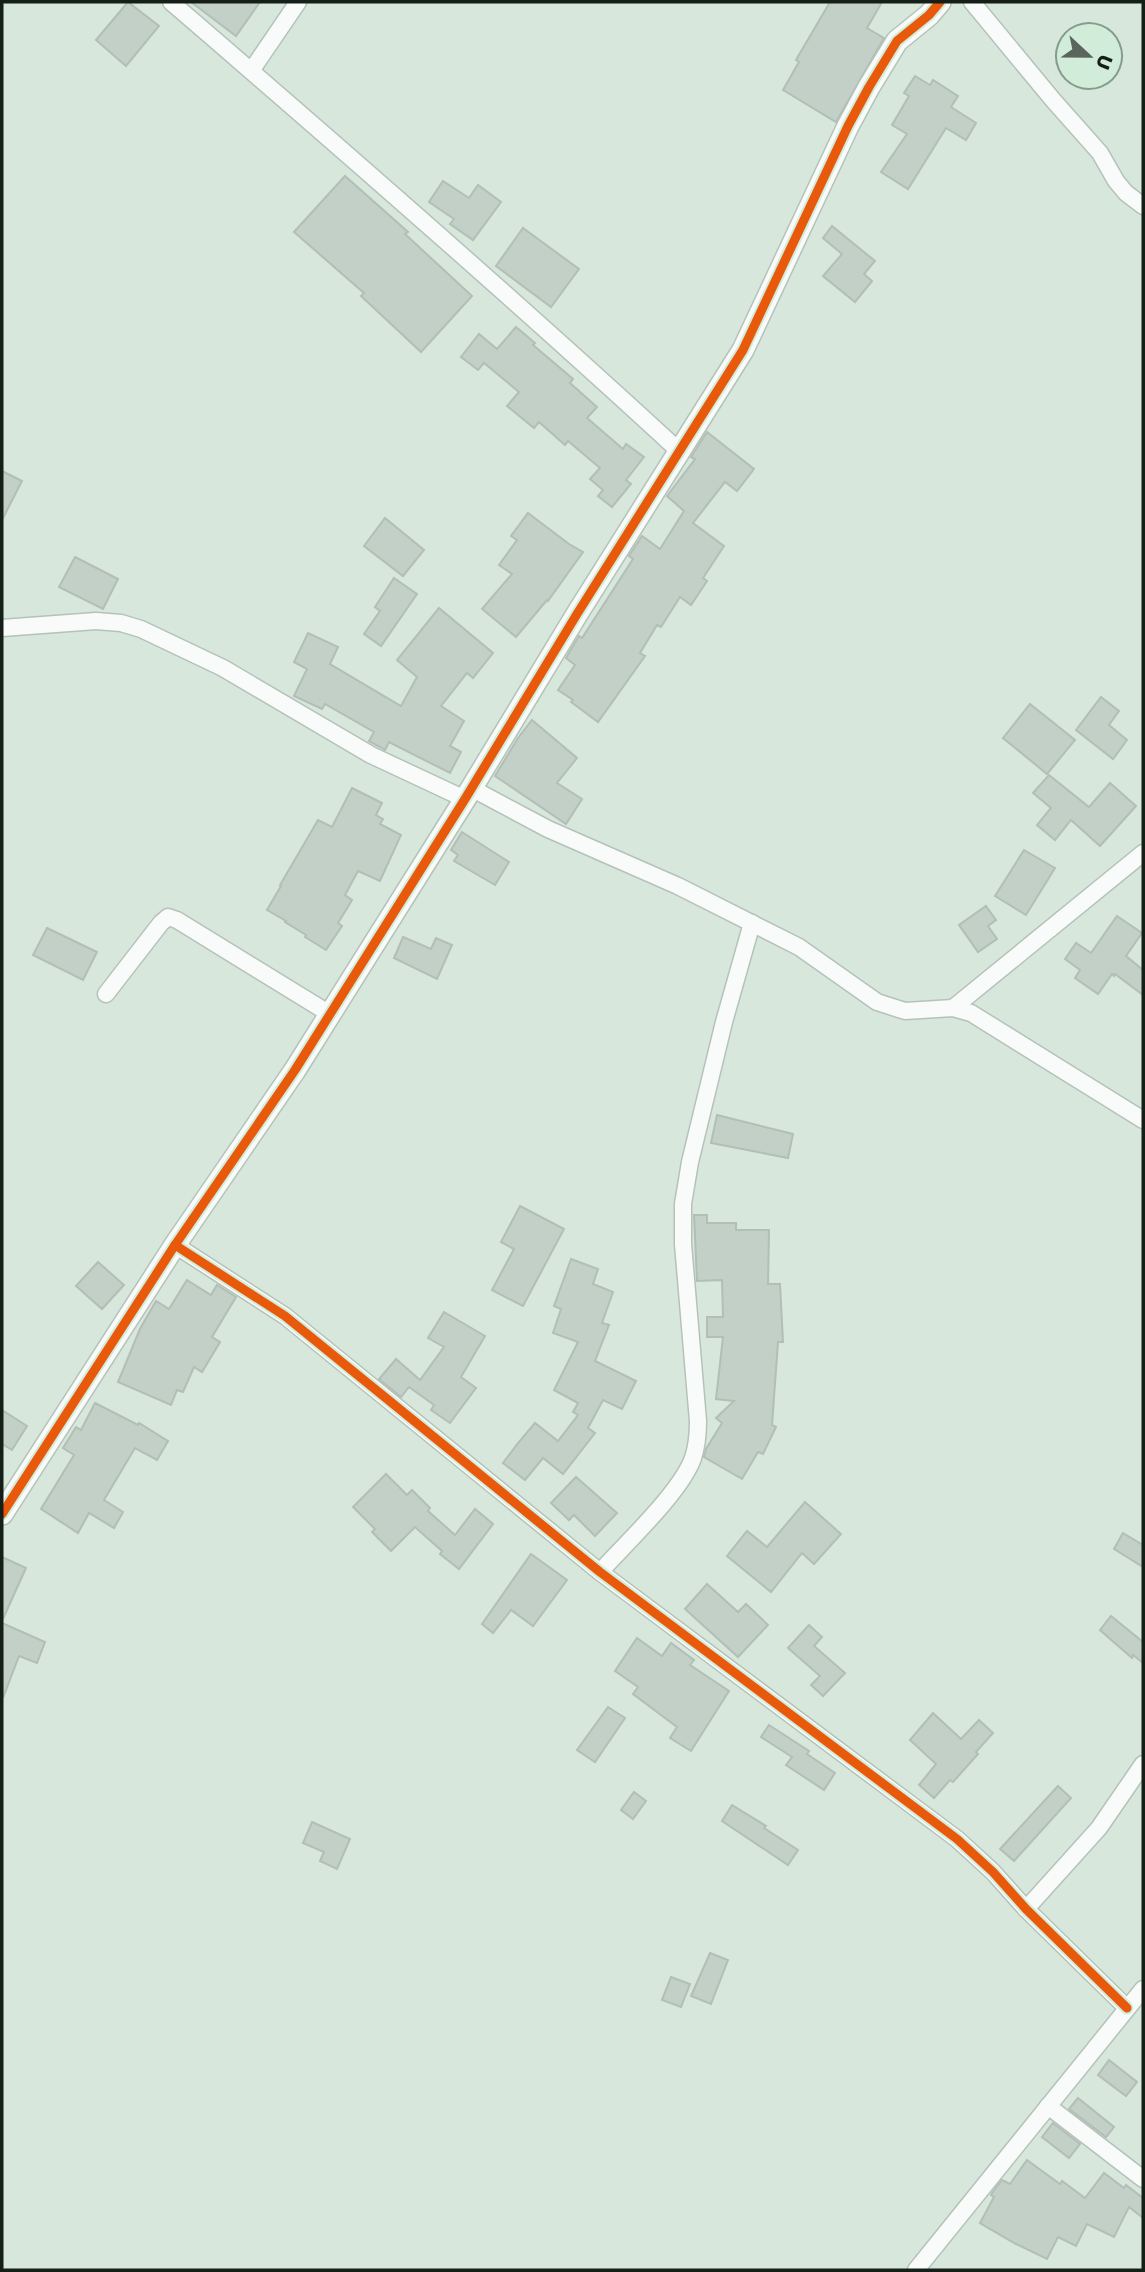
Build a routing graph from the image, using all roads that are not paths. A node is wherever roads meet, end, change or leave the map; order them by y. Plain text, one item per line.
1 (171, 2) edge
2 (298, 2) edge
3 (940, 2) edge
4 (972, 2) edge
5 (251, 71) junction
6 (1143, 206) edge
7 (679, 451) junction
8 (2, 628) edge
9 (468, 794) junction
10 (1143, 853) edge
11 (752, 923) junction
12 (106, 994) dead end
13 (953, 1008) junction
14 (330, 1014) junction
15 (1143, 1120) edge
16 (175, 1245) junction
17 (2, 1514) edge
18 (600, 1572) junction
19 (1143, 1764) edge
20 (1026, 1909) junction
21 (1143, 1989) edge
22 (1127, 2008) junction
23 (1048, 2106) junction
24 (1143, 2179) edge
25 (916, 2270) edge

1 - 5 street
2 - 5 street
3 - 7 street
4 - 6 street
5 - 7 street
7 - 9 street
8 - 9 street
9 - 11 street
9 - 14 street
10 - 13 street
11 - 13 street
11 - 18 street
12 - 14 street
13 - 15 street
14 - 16 street
16 - 17 street
16 - 18 street
18 - 20 street
19 - 20 street
20 - 22 street
21 - 22 street
22 - 23 street
23 - 24 street
23 - 25 street

